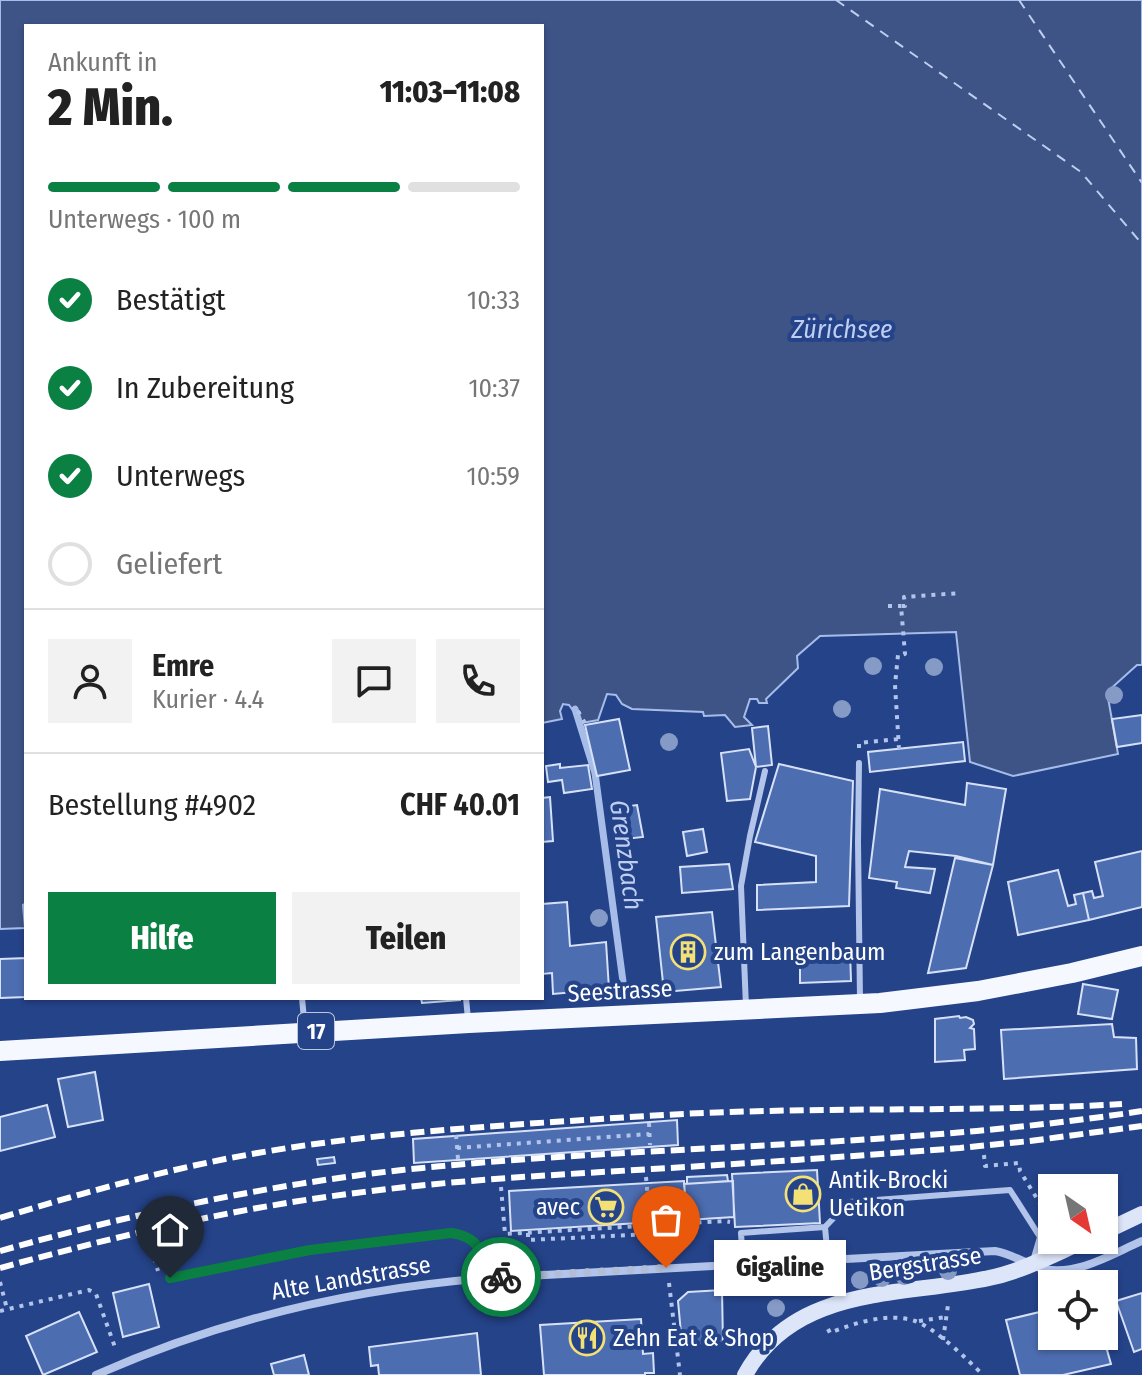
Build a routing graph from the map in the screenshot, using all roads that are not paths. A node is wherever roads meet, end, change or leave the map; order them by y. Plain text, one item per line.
1 (859, 763) road end
2 (765, 771) dead end
3 (1142, 956) edge
4 (302, 1000) edge
5 (466, 1000) edge
6 (860, 1004) junction
7 (746, 1010) junction
8 (469, 1023) junction
9 (305, 1032) junction
10 (0, 1051) edge
11 (1142, 1214) edge
12 (1118, 1225) edge
13 (825, 1227) junction
14 (1142, 1241) edge
15 (1055, 1254) edge
16 (828, 1260) junction
17 (743, 1264) junction
18 (1031, 1265) junction
19 (170, 1278) road end
20 (488, 1278) junction
21 (96, 1375) edge
22 (745, 1375) edge

1 - 6 lane
2 - 7 lane
3 - 6 main road, Seestrasse / 17
4 - 9 lane
5 - 8 lane
6 - 7 main road, Seestrasse / 17
7 - 8 main road, Seestrasse / 17
8 - 9 main road, Seestrasse / 17
9 - 10 main road, Seestrasse / 17
11 - 12 street
13 - 16 lane
13 - 17 lane
13 - 18 lane
14 - 18 street, Alte Landstrasse
15 - 18 street, Bergstrasse
16 - 17 street, Alte Landstrasse
16 - 18 street, Alte Landstrasse
17 - 20 street, Alte Landstrasse
18 - 22 street, Bergstrasse
19 - 20 lane
20 - 21 street, Alte Landstrasse

